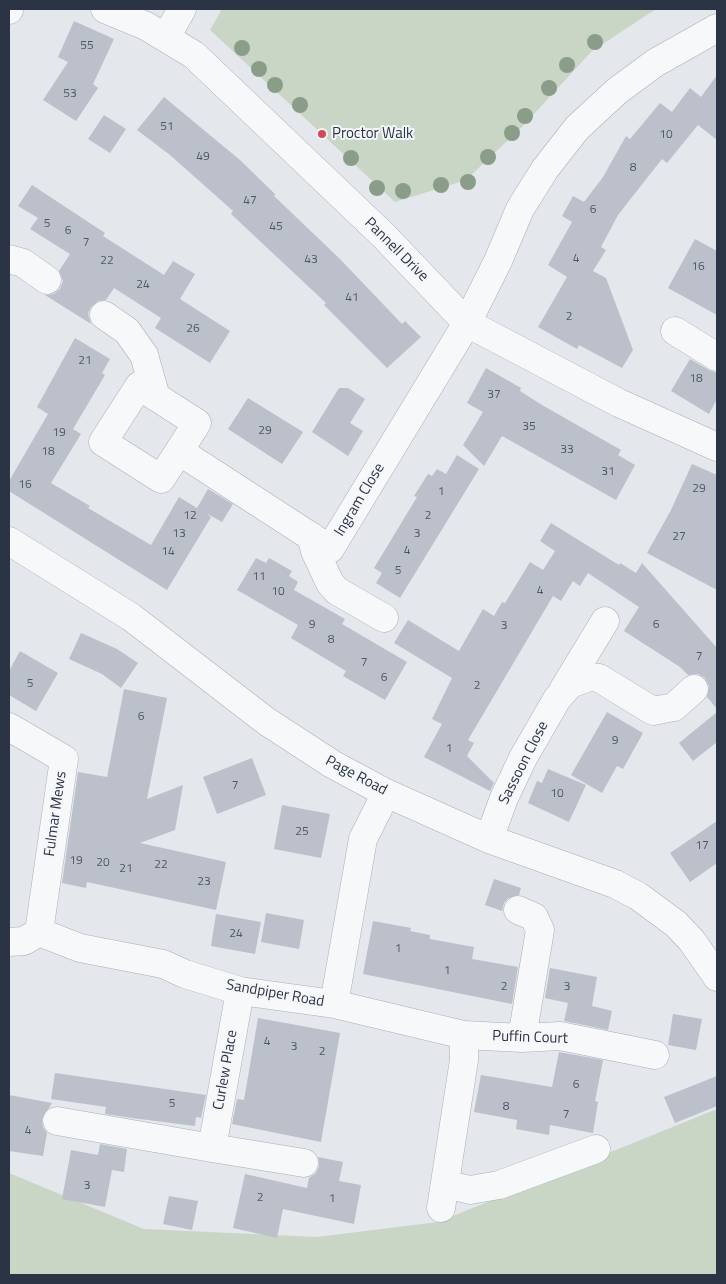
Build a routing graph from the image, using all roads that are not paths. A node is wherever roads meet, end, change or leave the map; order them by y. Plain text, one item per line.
1 (104, 9) edge
2 (182, 9) edge
3 (717, 28) edge
4 (166, 37) junction
5 (9, 259) edge
6 (47, 280) dead end
7 (104, 316) dead end
8 (467, 323) junction
9 (675, 331) dead end
10 (717, 357) edge
11 (156, 397) junction
12 (717, 447) edge
13 (179, 451) junction
14 (311, 536) junction
15 (9, 541) edge
16 (384, 618) dead end
17 (605, 621) dead end
18 (694, 688) dead end
19 (563, 690) junction
20 (9, 727) edge
21 (386, 793) junction
22 (489, 839) junction
23 (518, 910) dead end
24 (39, 932) junction
25 (9, 942) edge
26 (717, 976) edge
27 (240, 992) junction
28 (334, 1004) junction
29 (464, 1035) junction
30 (522, 1038) junction
31 (655, 1055) dead end
32 (57, 1122) dead end
33 (212, 1148) junction
34 (596, 1149) dead end
35 (304, 1163) dead end

1 - 4 street, Pannell Drive
2 - 4 street
3 - 8 street
4 - 8 street, Pannell Drive
5 - 6 street
7 - 11 street
8 - 12 street, Pannell Drive
8 - 14 street, Ingram Close
9 - 10 street
11 - 13 street
11 - 13 street
13 - 14 street, Ingram Close
14 - 16 street
15 - 21 street, Page Road
17 - 19 street, Sassoon Close
18 - 19 street
19 - 22 street, Sassoon Close
20 - 24 street, Fulmar Mews
21 - 22 street, Page Road
21 - 28 street, Sandpiper Road
22 - 26 street, Page Road
23 - 30 street
24 - 25 street
24 - 27 street, Sandpiper Road
27 - 28 street, Sandpiper Road
27 - 33 street, Curlew Place
28 - 29 street, Puffin Court
29 - 30 street, Puffin Court
29 - 34 street
30 - 31 street, Puffin Court
32 - 33 street
33 - 35 street

